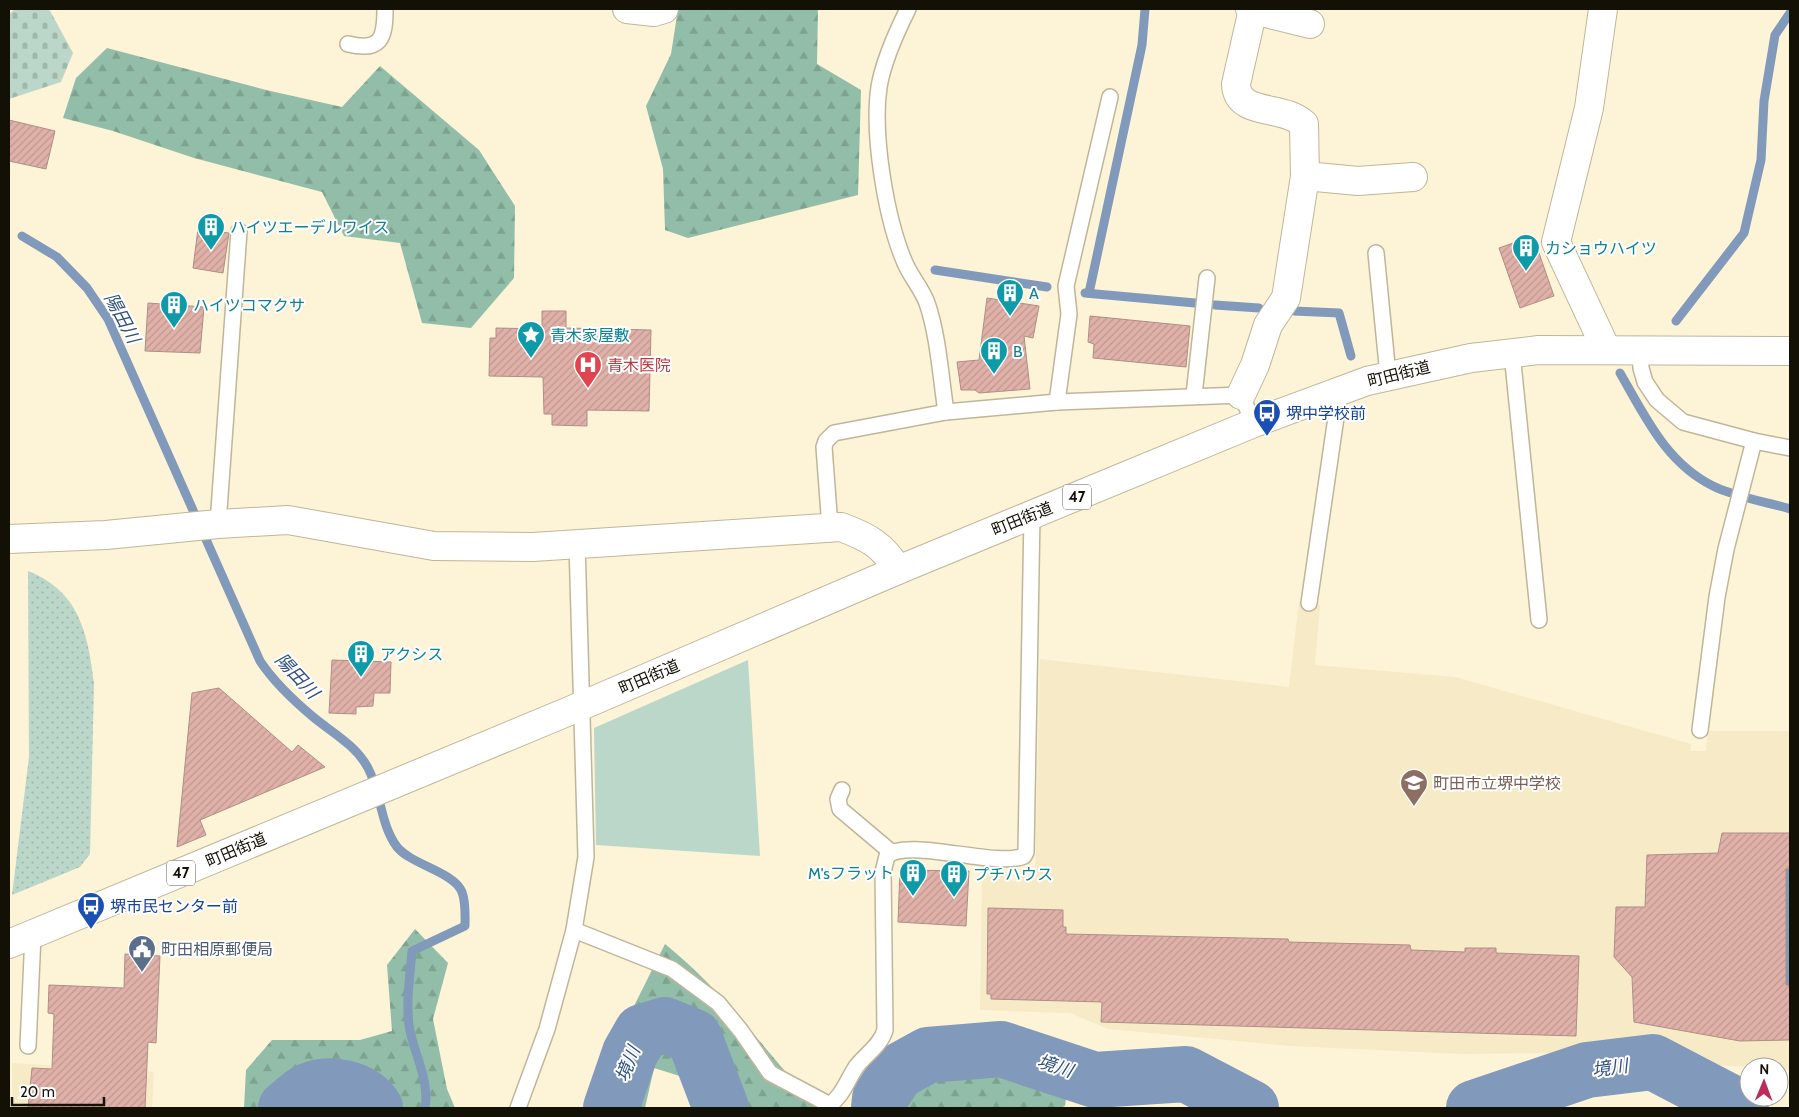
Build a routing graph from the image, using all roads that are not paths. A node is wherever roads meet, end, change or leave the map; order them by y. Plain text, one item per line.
1 (385, 9) edge
2 (627, 9) edge
3 (664, 9) edge
4 (908, 9) edge
5 (1252, 9) edge
6 (1603, 9) edge
7 (1310, 24) dead end
8 (348, 44) dead end
9 (1110, 97) dead end
10 (1305, 176) junction
11 (1413, 177) dead end
12 (239, 231) dead end
13 (1376, 253) dead end
14 (1207, 278) dead end
15 (1606, 349) junction
16 (1640, 349) junction
17 (1790, 351) edge
18 (1512, 353) junction
19 (1388, 375) junction
20 (1340, 390) junction
21 (1241, 395) junction
22 (1194, 396) junction
23 (1057, 402) junction
24 (946, 412) junction
25 (1254, 423) junction
26 (1754, 441) junction
27 (1790, 448) edge
28 (1032, 515) junction
29 (204, 525) junction
30 (830, 527) junction
31 (9, 539) edge
32 (577, 543) junction
33 (898, 570) junction
34 (1309, 603) dead end
35 (1539, 620) dead end
36 (581, 706) junction
37 (1700, 730) dead end
38 (842, 790) dead end
39 (891, 852) junction
40 (574, 930) junction
41 (21, 939) edge
42 (28, 1046) dead end
43 (828, 1107) edge
44 (518, 1108) edge

1 - 8 lane
2 - 3 street
4 - 24 lane
5 - 7 street
5 - 10 street
6 - 15 street
9 - 23 lane
10 - 11 street
10 - 21 street
12 - 29 lane
13 - 19 lane
14 - 22 lane
15 - 16 street, 町田街道 / 47
15 - 18 street, 町田街道 / 47
16 - 17 street, 町田街道 / 47
16 - 26 lane
18 - 19 street, 町田街道 / 47
18 - 35 lane
19 - 20 street, 町田街道 / 47
20 - 25 street, 町田街道 / 47
20 - 34 lane
21 - 22 lane
21 - 25 lane
22 - 23 lane
23 - 24 lane
24 - 30 lane
25 - 28 street, 町田街道 / 47
26 - 27 lane
26 - 37 lane
28 - 33 street, 町田街道 / 47
28 - 39 lane
29 - 31 street
29 - 32 street
30 - 32 street
30 - 33 street
32 - 36 lane
33 - 36 street, 町田街道 / 47
36 - 40 lane
36 - 41 street, 町田街道 / 47
38 - 39 lane
39 - 43 lane
40 - 43 lane
40 - 44 lane
41 - 42 lane

